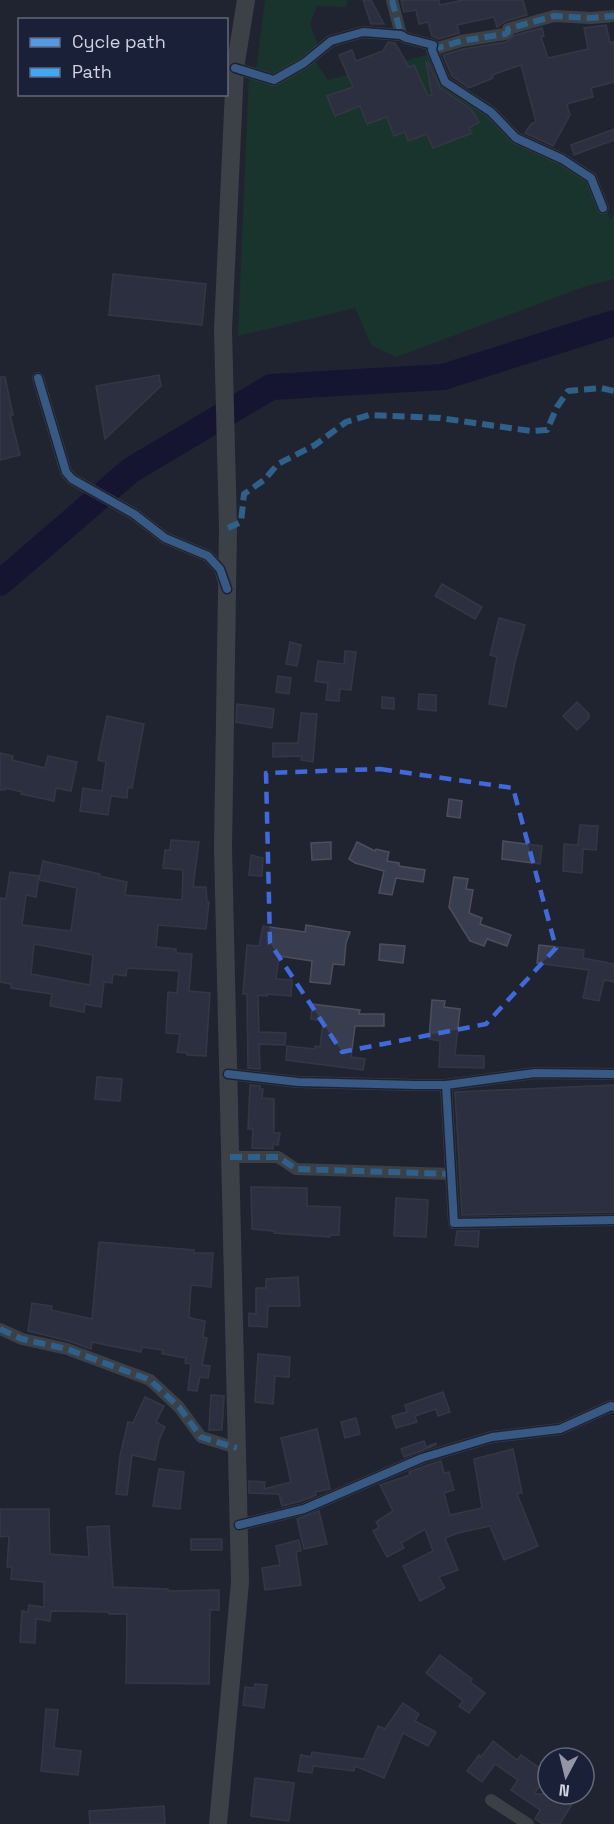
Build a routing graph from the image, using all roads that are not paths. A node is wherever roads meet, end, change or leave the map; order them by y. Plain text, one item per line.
1 (246, 0) edge
2 (392, 0) edge
3 (614, 16) edge
4 (401, 35) junction
5 (432, 50) junction
6 (235, 68) junction
7 (603, 208) dead end
8 (38, 378) dead end
9 (227, 589) junction
10 (228, 1074) junction
11 (614, 1074) edge
12 (446, 1085) junction
13 (230, 1157) junction
14 (451, 1174) junction
15 (614, 1220) edge
16 (0, 1329) edge
17 (614, 1407) edge
18 (237, 1449) junction
19 (239, 1526) junction
20 (491, 1800) dead end
21 (218, 1824) edge
22 (528, 1824) edge

1 - 6 main road
2 - 4 street
3 - 5 street
4 - 5 street
4 - 6 street
5 - 7 street
6 - 9 main road
8 - 9 street
9 - 10 main road
10 - 12 street
10 - 13 main road
11 - 12 street
12 - 14 street
13 - 14 street
13 - 18 main road
14 - 15 street
16 - 18 street
17 - 19 street
18 - 19 main road
19 - 21 main road
20 - 22 street

